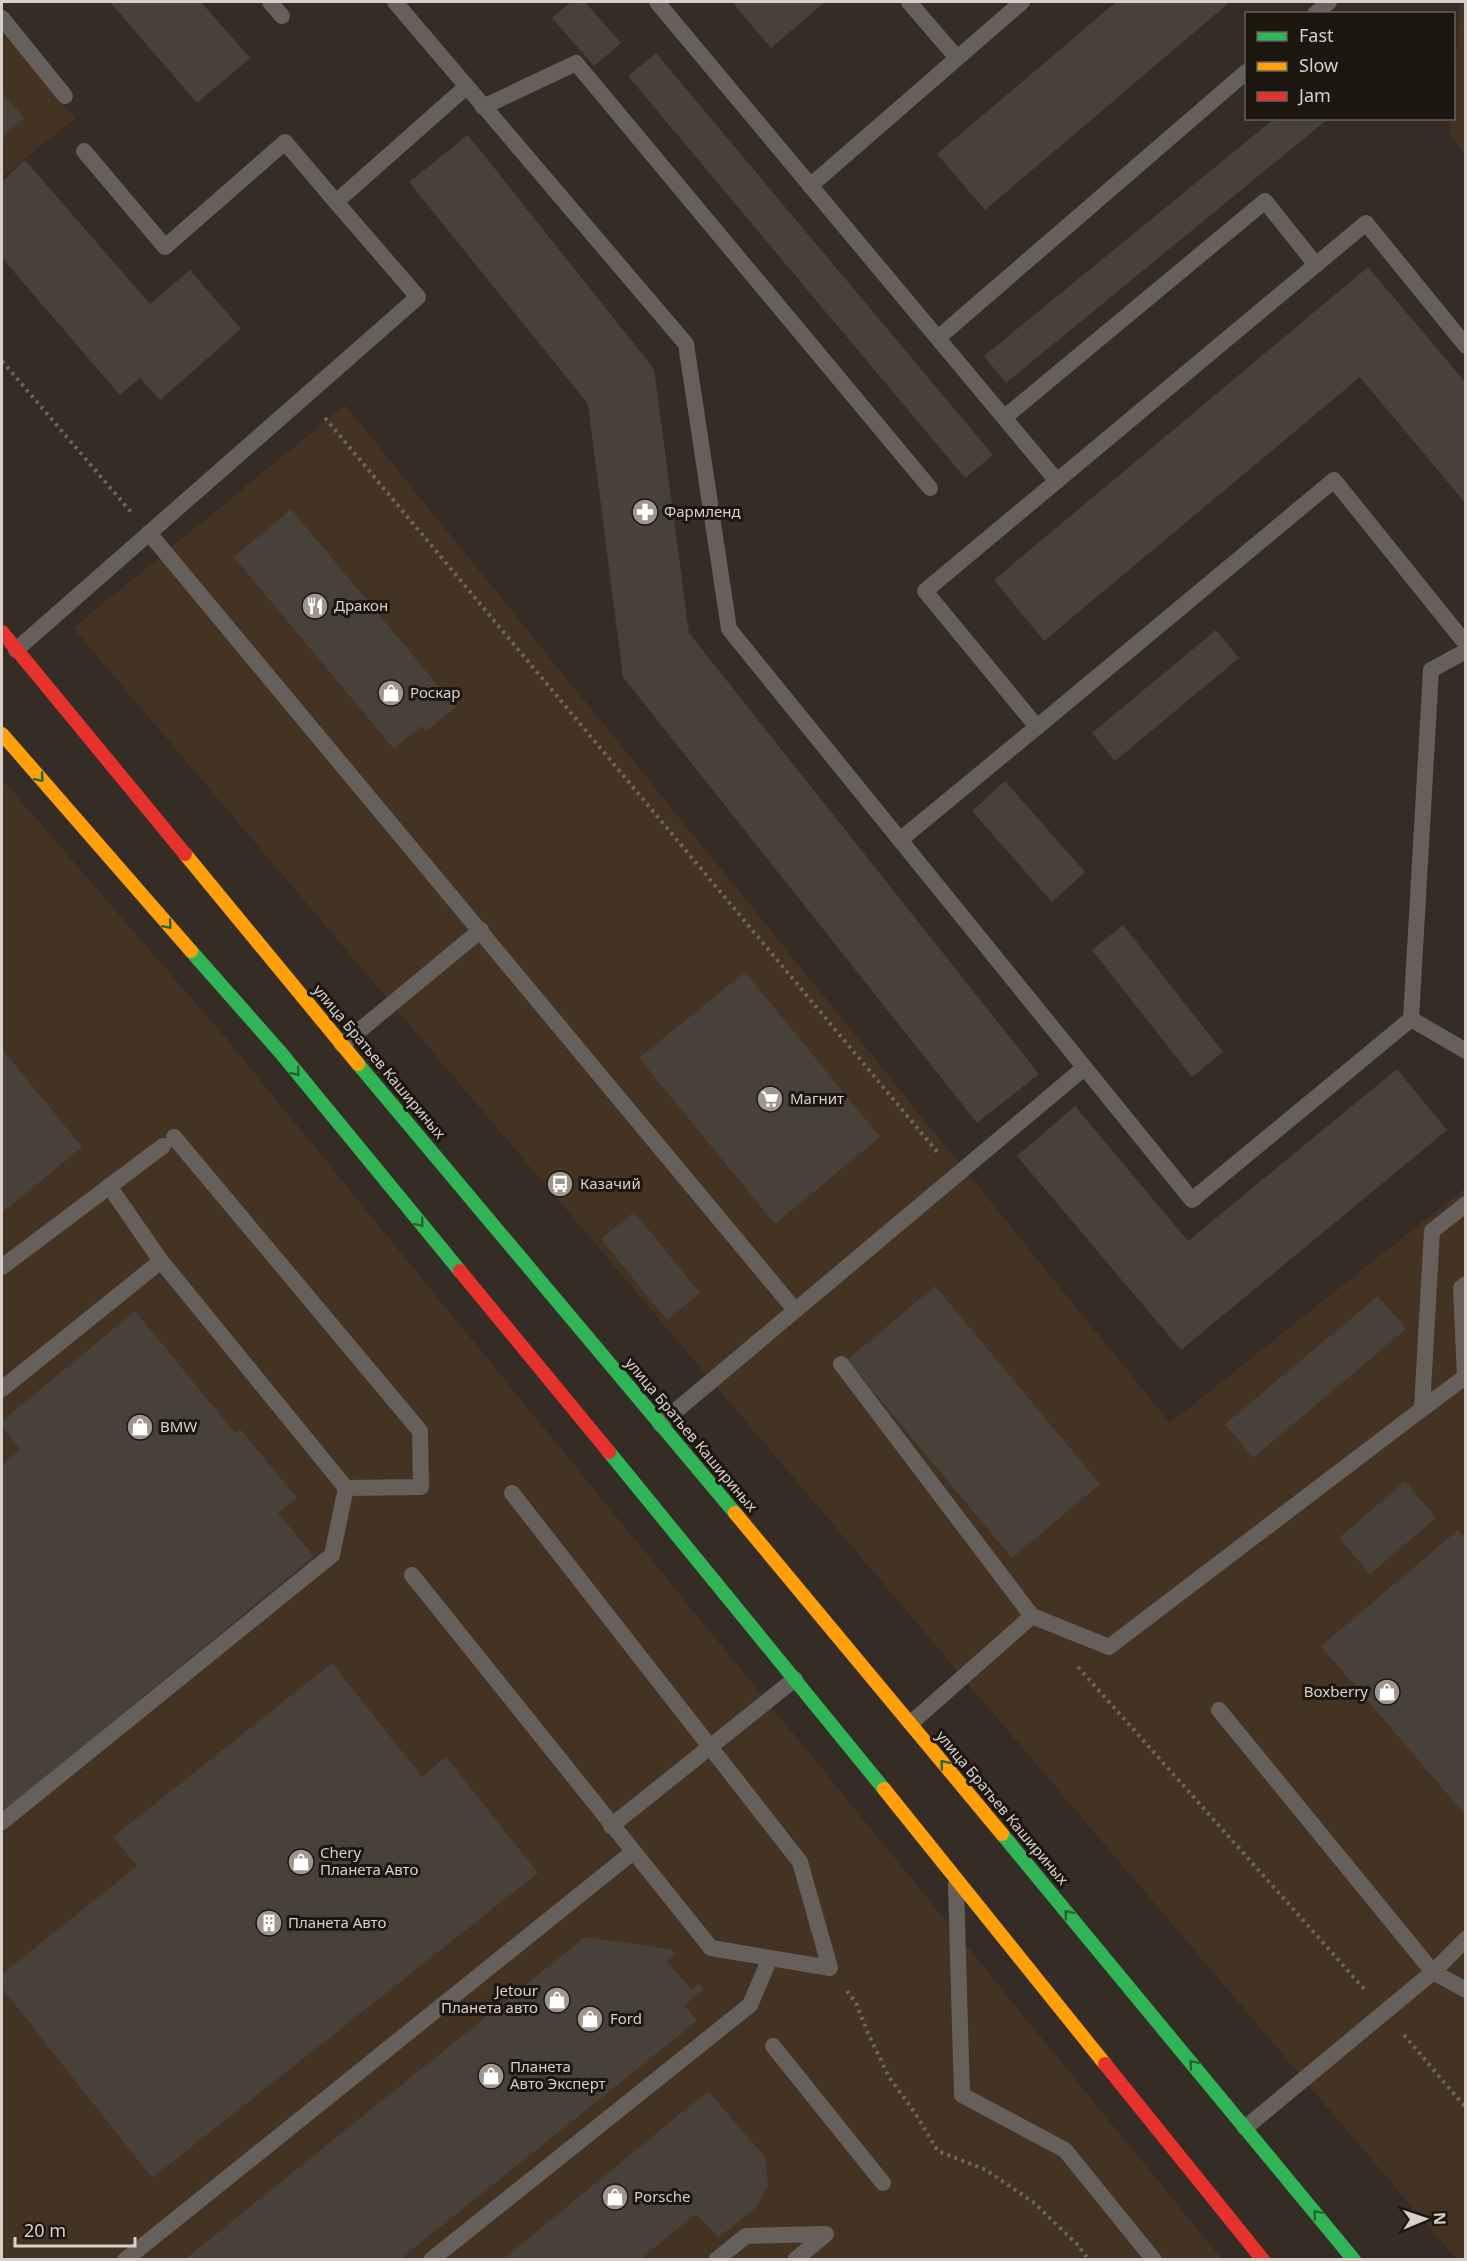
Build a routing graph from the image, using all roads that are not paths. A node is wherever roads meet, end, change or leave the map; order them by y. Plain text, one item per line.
1 (270, 2) edge
2 (395, 2) edge
3 (657, 2) edge
4 (909, 2) edge
5 (1022, 2) edge
6 (1329, 2) edge
7 (1317, 12) edge
8 (282, 16) dead end
9 (2, 18) edge
10 (957, 58) junction
11 (1245, 73) edge
12 (466, 87) junction
13 (65, 96) dead end
14 (483, 107) junction
15 (84, 152) dead end
16 (810, 186) junction
17 (336, 202) junction
18 (1316, 265) junction
19 (939, 337) junction
20 (1466, 346) edge
21 (1005, 417) junction
22 (1057, 481) junction
23 (930, 488) dead end
24 (149, 533) junction
25 (2, 632) edge
26 (1466, 644) edge
27 (16, 650) junction
28 (1466, 651) edge
29 (1037, 727) junction
30 (2, 734) edge
31 (900, 840) junction
32 (481, 930) junction
33 (1412, 1019) junction
34 (342, 1045) junction
35 (1466, 1051) edge
36 (1084, 1068) junction
37 (110, 1186) junction
38 (1466, 1204) edge
39 (161, 1261) junction
40 (2, 1267) edge
41 (1466, 1284) edge
42 (795, 1310) junction
43 (841, 1364) dead end
44 (1465, 1378) edge
45 (2, 1389) edge
46 (1422, 1409) junction
47 (660, 1424) junction
48 (346, 1488) junction
49 (512, 1493) dead end
50 (412, 1575) dead end
51 (1032, 1616) junction
52 (795, 1679) junction
53 (1220, 1710) dead end
54 (911, 1724) junction
55 (710, 1748) junction
56 (2, 1822) edge
57 (611, 1826) junction
58 (633, 1852) junction
59 (955, 1878) junction
60 (1466, 1940) edge
61 (770, 1958) junction
62 (1433, 1972) junction
63 (1466, 1990) edge
64 (773, 2046) dead end
65 (1245, 2128) junction
66 (883, 2183) dead end
67 (125, 2259) edge
68 (431, 2259) edge
69 (716, 2259) edge
70 (795, 2259) edge
71 (1154, 2259) edge
72 (1263, 2259) edge
73 (1354, 2259) edge

1 - 8 lane
2 - 12 lane
3 - 16 lane
4 - 10 lane
5 - 10 lane
6 - 7 lane
9 - 13 lane
10 - 16 lane
11 - 19 lane
12 - 14 lane
12 - 17 lane
14 - 23 lane
14 - 31 lane
15 - 17 lane
16 - 19 lane
17 - 24 lane
18 - 20 lane
18 - 21 lane
18 - 22 lane
19 - 21 lane
21 - 22 lane
22 - 29 lane
24 - 27 lane
24 - 32 lane
25 - 27 main road, улица Братьев Кашириных
26 - 29 lane
27 - 34 main road, улица Братьев Кашириных
28 - 33 lane
29 - 31 lane
30 -> 52 main road
31 - 36 lane
32 - 34 lane
32 - 42 lane
33 - 35 lane
33 - 36 lane
34 - 47 main road, улица Братьев Кашириных
36 - 42 lane
37 - 39 lane
37 - 40 lane
37 - 48 lane
38 - 46 lane
39 - 45 lane
39 - 48 lane
41 - 44 lane
42 - 47 lane
43 - 51 lane
44 - 46 lane
46 - 51 lane
47 - 54 main road, улица Братьев Кашириных
48 - 56 lane
49 - 55 lane
50 - 57 lane
51 - 54 lane
52 - 55 lane
52 - 59 main road
53 - 62 lane
65 -> 54 main road, улица Братьев Кашириных
55 - 57 lane
55 - 61 lane
57 - 58 lane
58 - 61 lane
58 - 67 lane
59 - 71 lane
59 - 72 main road
60 - 62 lane
61 - 68 lane
62 - 63 lane
62 - 65 lane
64 - 66 lane
73 -> 65 main road, улица Братьев Кашириных
69 - 70 lane

